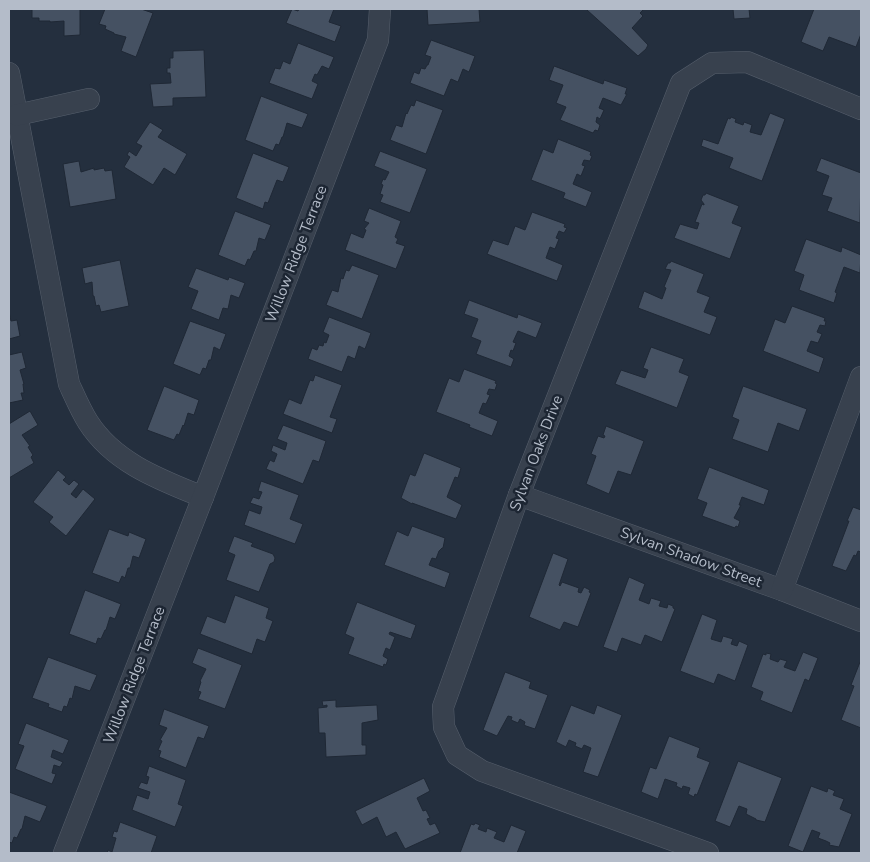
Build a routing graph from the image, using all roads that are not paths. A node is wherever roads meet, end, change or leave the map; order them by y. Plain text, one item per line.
1 (380, 9) edge
2 (9, 73) edge
3 (89, 99) dead end
4 (861, 109) edge
5 (17, 115) junction
6 (861, 377) edge
7 (519, 495) junction
8 (204, 497) junction
9 (782, 590) junction
10 (861, 621) edge
11 (64, 853) edge
12 (708, 853) edge

1 - 8 street, Willow Ridge Terrace
2 - 5 street
3 - 5 street
4 - 7 street, Sylvan Oaks Drive
5 - 8 street
6 - 9 street
7 - 9 street, Sylvan Shadow Street
7 - 12 street, Sylvan Oaks Drive
8 - 11 street, Willow Ridge Terrace
9 - 10 street, Sylvan Shadow Street

